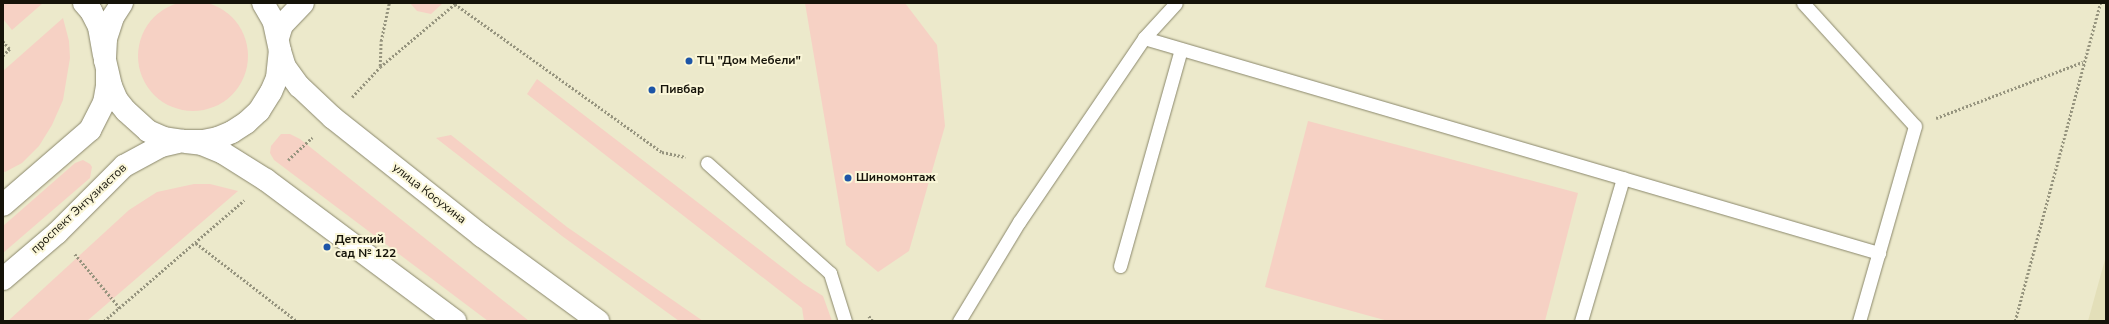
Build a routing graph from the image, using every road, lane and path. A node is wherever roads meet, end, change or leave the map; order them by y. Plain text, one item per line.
1 (84, 3) edge
2 (90, 3) edge
3 (117, 3) edge
4 (122, 3) edge
5 (263, 3) edge
6 (304, 3) edge
7 (389, 3) edge
8 (1176, 3) edge
9 (1803, 3) edge
10 (2100, 3) edge
11 (455, 4) edge
12 (1144, 38) junction
13 (3, 41) edge
14 (279, 44) junction
15 (1181, 49) junction
16 (3, 56) edge
17 (2084, 62) junction
18 (106, 66) junction
19 (380, 67) dead end
20 (1915, 126) junction
21 (183, 141) junction
22 (707, 163) joint
23 (1623, 178) junction
24 (3, 206) edge
25 (196, 243) dead end
26 (1879, 253) junction
27 (1120, 266) dead end
28 (3, 279) edge
29 (297, 321) edge
30 (455, 321) edge
31 (598, 321) edge
32 (845, 321) edge
33 (959, 321) edge
34 (1581, 321) edge
35 (1859, 321) edge
36 (2015, 321) edge

1 - 18 main road
2 - 3 main road
4 - 18 main road
5 - 14 main road, улица Косухина
6 - 14 main road
7 - 19 path
8 - 12 lane
9 - 20 lane
10 - 17 path
11 - 22 path
12 - 15 lane
12 - 33 lane
13 - 16 path
14 - 21 main road
14 - 31 main road, улица Косухина
15 - 23 lane
15 - 27 lane
17 - 20 path
17 - 36 path
18 - 21 main road
18 - 24 main road
20 - 26 lane
21 - 28 main road, проспект Энтузиастов
21 - 30 main road
22 - 32 lane
23 - 26 lane
23 - 34 lane
25 - 29 path
26 - 35 lane

